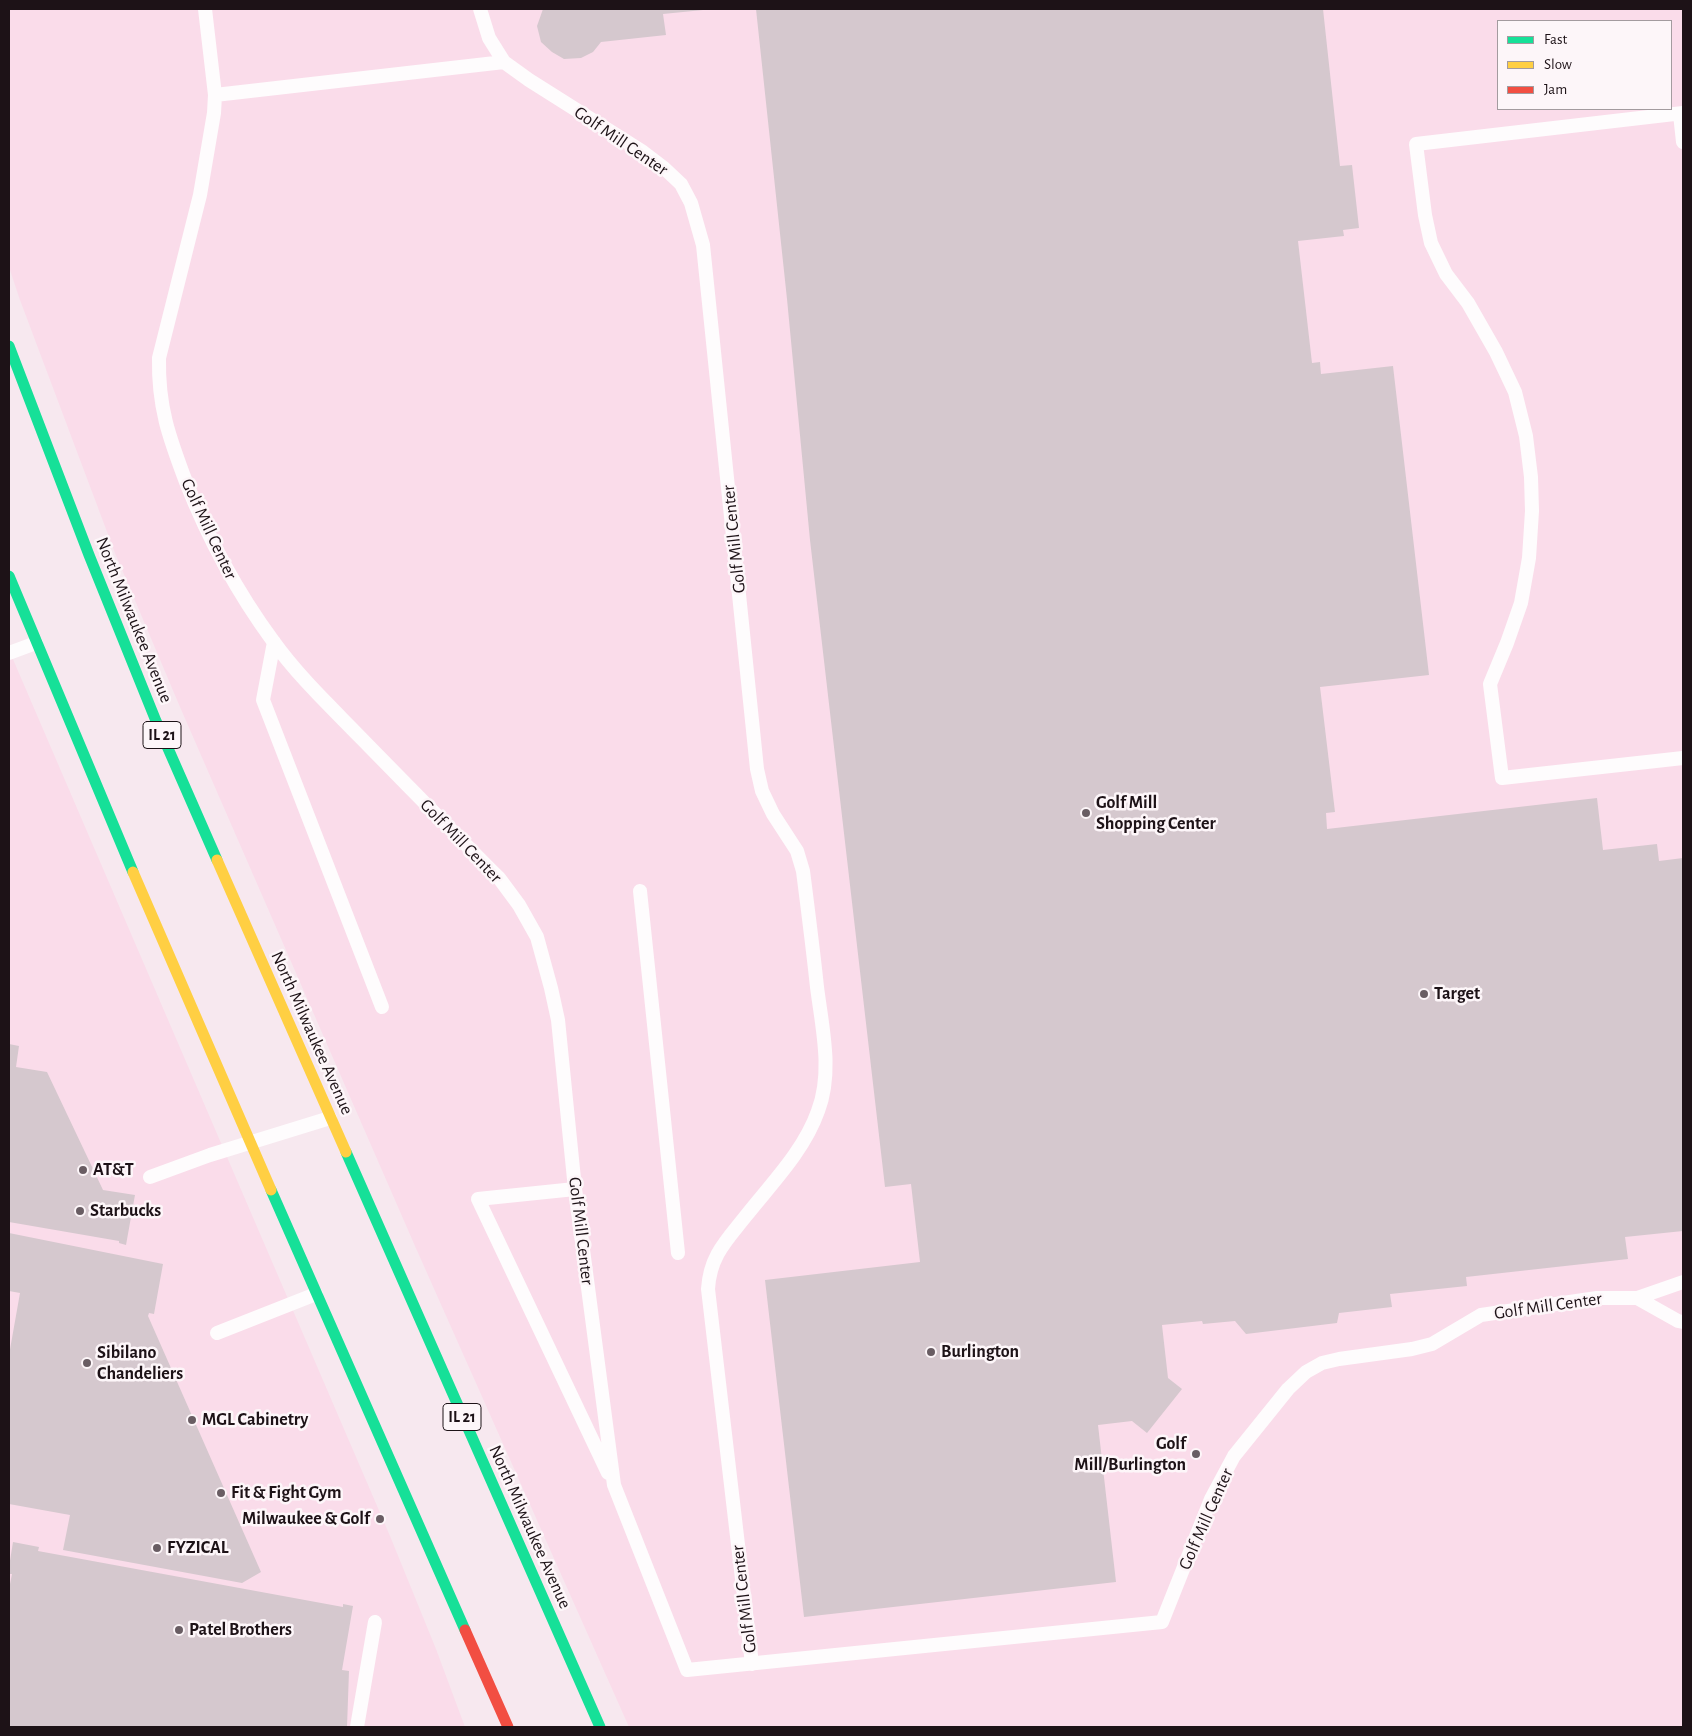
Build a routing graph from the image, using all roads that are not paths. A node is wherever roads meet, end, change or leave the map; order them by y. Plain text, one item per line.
1 (206, 9) edge
2 (480, 9) edge
3 (504, 62) junction
4 (215, 95) junction
5 (1682, 113) edge
6 (1683, 142) edge
7 (9, 346) edge
8 (9, 576) edge
9 (274, 642) junction
10 (36, 643) junction
11 (9, 653) edge
12 (1683, 758) edge
13 (640, 891) dead end
14 (382, 1006) dead end
15 (330, 1118) junction
16 (250, 1143) junction
17 (150, 1177) dead end
18 (575, 1189) junction
19 (678, 1253) dead end
20 (1683, 1282) edge
21 (316, 1294) junction
22 (1637, 1298) junction
23 (1683, 1322) edge
24 (217, 1333) dead end
25 (614, 1485) junction
26 (375, 1622) dead end
27 (752, 1664) junction
28 (357, 1727) edge
29 (508, 1727) edge
30 (600, 1727) edge

1 - 4 lane, Golf Mill Center
2 - 3 lane, Golf Mill Center
3 - 4 lane
3 - 27 lane, Golf Mill Center
4 - 9 lane, Golf Mill Center
5 - 6 lane
5 - 12 lane
7 - 15 main road, North Milwaukee Avenue / IL 21
8 - 10 main road
9 - 14 lane
9 - 18 lane, Golf Mill Center
10 - 11 lane
10 - 16 main road
13 - 19 lane
15 - 16 lane
15 - 30 main road, North Milwaukee Avenue / IL 21
16 - 17 lane
16 - 21 main road
18 - 25 lane, Golf Mill Center
18 - 25 lane
20 - 22 lane, Golf Mill Center
21 - 24 lane
21 - 29 main road
22 - 23 lane, Golf Mill Center
22 - 27 lane, Golf Mill Center
25 - 27 lane, Golf Mill Center
26 - 28 lane

